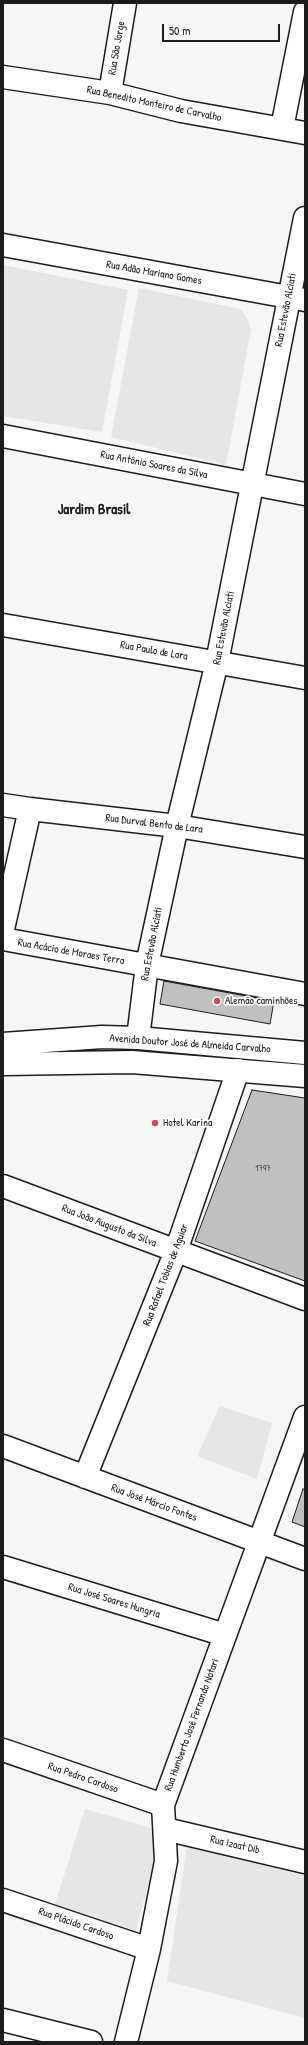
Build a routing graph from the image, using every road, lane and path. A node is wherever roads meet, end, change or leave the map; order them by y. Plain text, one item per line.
1 (125, 3) edge
2 (305, 12) edge
3 (3, 78) edge
4 (110, 94) junction
5 (282, 128) junction
6 (305, 133) edge
7 (305, 218) edge
8 (3, 246) edge
9 (297, 299) edge
10 (3, 436) edge
11 (253, 484) junction
12 (305, 494) edge
13 (3, 624) edge
14 (218, 662) junction
15 (305, 678) edge
16 (3, 805) edge
17 (30, 809) junction
18 (177, 826) junction
19 (305, 847) edge
20 (3, 929) edge
21 (3, 939) edge
22 (147, 965) junction
23 (305, 994) edge
24 (138, 1038) junction
25 (3, 1044) edge
26 (305, 1053) edge
27 (3, 1064) edge
28 (238, 1070) junction
29 (305, 1076) edge
30 (4, 1191) edge
31 (176, 1251) junction
32 (305, 1299) edge
33 (305, 1417) edge
34 (3, 1446) edge
35 (85, 1477) junction
36 (259, 1542) junction
37 (305, 1559) edge
38 (3, 1567) edge
39 (225, 1635) junction
40 (3, 1750) edge
41 (163, 1805) junction
42 (164, 1829) junction
43 (305, 1862) edge
44 (3, 1900) edge
45 (149, 1949) junction
46 (3, 2020) edge
47 (91, 2042) edge
48 (126, 2042) edge

1 - 4 street, Rua São Jorge
2 - 5 street
3 - 4 street, Rua Benedito Monteiro de Carvalho
4 - 5 street, Rua Benedito Monteiro de Carvalho
5 - 6 street, Rua Benedito Monteiro de Carvalho
7 - 9 street, Rua Estevão Alciati
8 - 9 street, Rua Adão Mariano Gomes
9 - 11 street, Rua Estevão Alciati
10 - 11 street, Rua Antônio Soares da Silva
11 - 12 street, Rua Antônio Soares da Silva
11 - 14 street, Rua Estevão Alciati
13 - 14 street, Rua Paulo de Lara
14 - 15 street, Rua Paulo de Lara
14 - 18 street, Rua Estevão Alciati
16 - 17 street, Rua Durval Bento de Lara
17 - 18 street, Rua Durval Bento de Lara
17 - 20 street
18 - 19 street, Rua Durval Bento de Lara
18 - 22 street, Rua Estevão Alciati
21 - 22 street, Rua Acácio de Moraes Terra
22 - 23 street, Rua Acácio de Moraes Terra
22 - 24 street, Rua Estevão Alciati
24 - 25 street, Avenida Doutor José de Almeida Carvalho
24 - 26 street, Avenida Doutor José de Almeida Carvalho
27 - 28 street, Avenida Doutor José de Almeida Carvalho
28 - 29 street, Avenida Doutor José de Almeida Carvalho
28 - 31 street, Rua Rafael Tobias de Aguiar
30 - 31 street, Rua João Augusto da Silva
31 - 32 street, Rua João Augusto da Silva
31 - 35 street, Rua Rafael Tobias de Aguiar
33 - 36 street, Rua Humberto José Fernando Notari
34 - 35 street, Rua José Márcio Fontes
35 - 36 street, Rua José Márcio Fontes
36 - 37 street, Rua José Márcio Fontes
36 - 39 street, Rua Humberto José Fernando Notari
38 - 39 street, Rua José Soares Hungria
39 - 41 street, Rua Humberto José Fernando Notari
40 - 41 street, Rua Pedro Cardoso
41 - 42 street, Rua Humberto José Fernando Notari
42 - 43 street, Rua Izaat Dib
42 - 45 street, Rua Humberto José Fernando Notari
44 - 45 street, Rua Plácido Cardoso
45 - 48 street, Rua Humberto José Fernando Notari
46 - 47 street

